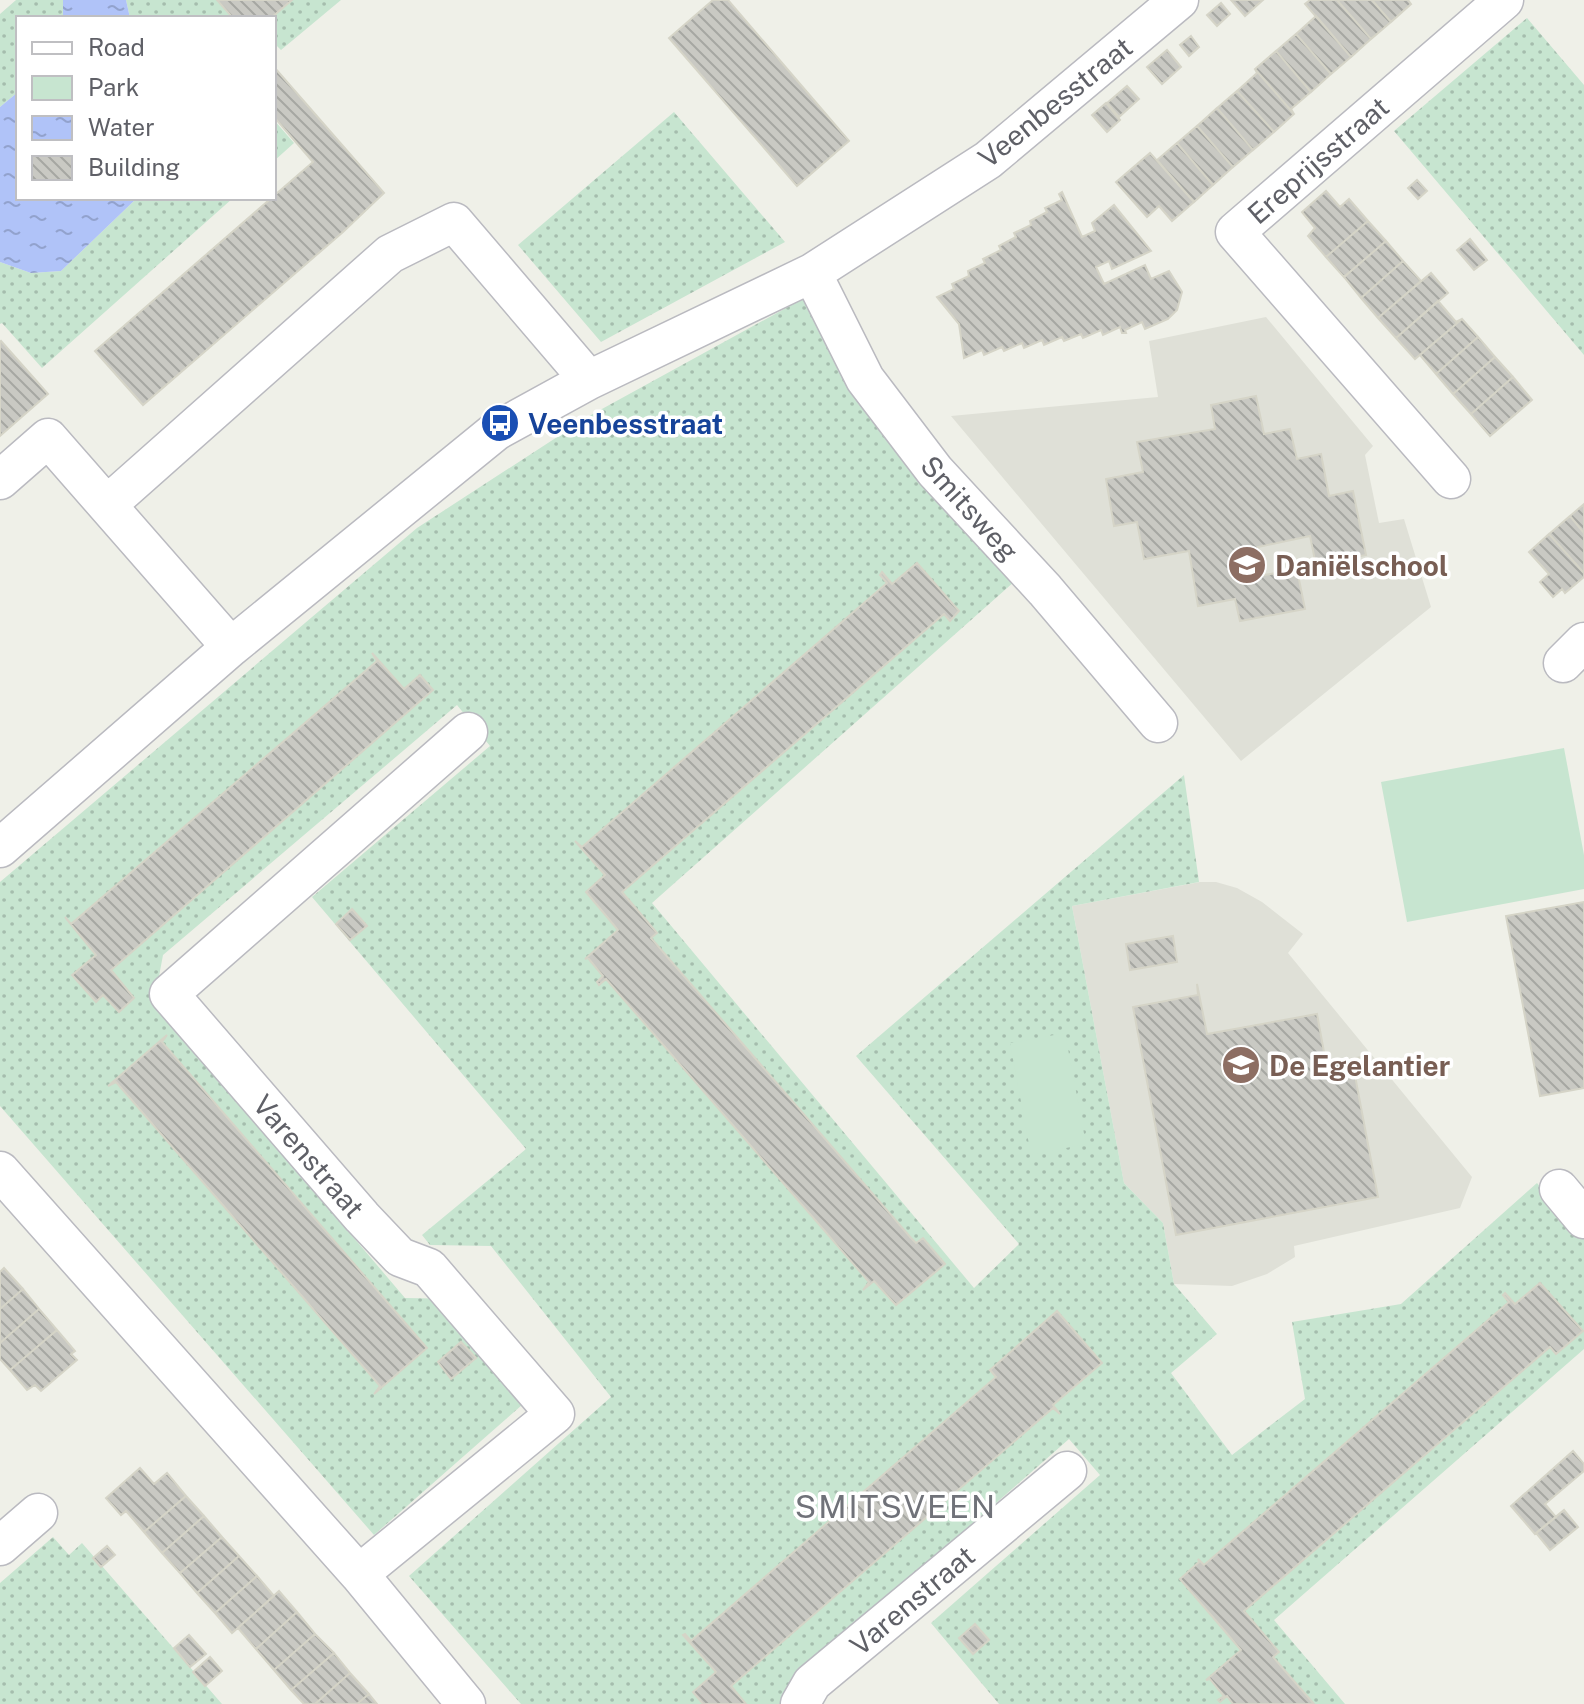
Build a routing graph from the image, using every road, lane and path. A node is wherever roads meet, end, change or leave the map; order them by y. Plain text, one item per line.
1 (1179, 0) edge
2 (1504, 0) edge
3 (812, 273) junction
4 (589, 380) junction
5 (1451, 479) dead end
6 (0, 480) edge
7 (107, 505) junction
8 (231, 647) junction
9 (1158, 723) dead end
10 (468, 732) dead end
11 (0, 848) edge
12 (0, 1171) edge
13 (1559, 1189) dead end
14 (1584, 1219) edge
15 (1067, 1471) dead end
16 (38, 1513) dead end
17 (0, 1546) edge
18 (359, 1574) junction
19 (466, 1704) edge
20 (800, 1704) edge

1 - 3 street, Veenbesstraat
2 - 5 street, Ereprijsstraat
3 - 4 street, Veenbesstraat
3 - 9 street, Smitsweg
4 - 7 street
4 - 8 street, Veenbesstraat
6 - 7 street
7 - 8 street
8 - 11 street, Veenbesstraat
10 - 18 street, Varenstraat
12 - 18 street
13 - 14 street
15 - 20 street, Varenstraat
16 - 17 street
18 - 19 street

